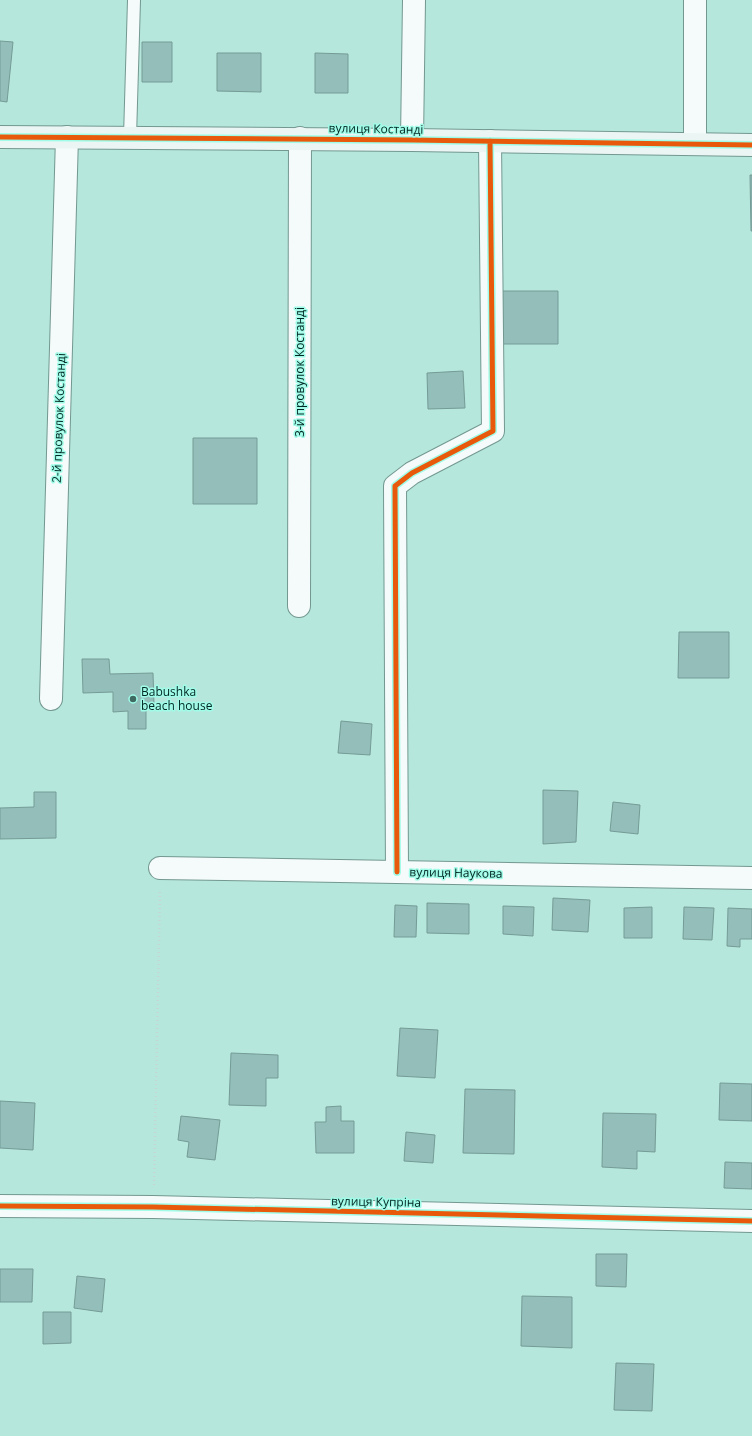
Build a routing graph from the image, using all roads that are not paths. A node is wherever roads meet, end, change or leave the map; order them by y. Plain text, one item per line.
1 (134, 0) edge
2 (414, 0) edge
3 (695, 0) edge
4 (0, 137) edge
5 (67, 137) junction
6 (130, 137) junction
7 (300, 138) junction
8 (412, 140) junction
9 (490, 141) junction
10 (695, 144) junction
11 (752, 145) edge
12 (299, 606) dead end
13 (51, 699) dead end
14 (160, 868) road end
15 (397, 872) junction
16 (752, 878) edge
17 (0, 1206) edge
18 (752, 1221) edge

1 - 6 lane
2 - 8 street
3 - 10 street
4 - 5 street, вулиця Костанді
5 - 6 street, вулиця Костанді
5 - 13 street, 2-й провулок Костанді
6 - 7 street, вулиця Костанді
7 - 8 street, вулиця Костанді
7 - 12 street, 3-й провулок Костанді
8 - 9 street, вулиця Костанді
9 - 10 street, вулиця Костанді
9 - 15 street
10 - 11 street, вулиця Костанді
14 - 15 street, вулиця Наукова
15 - 16 street, вулиця Наукова
17 - 18 street, вулиця Купріна

